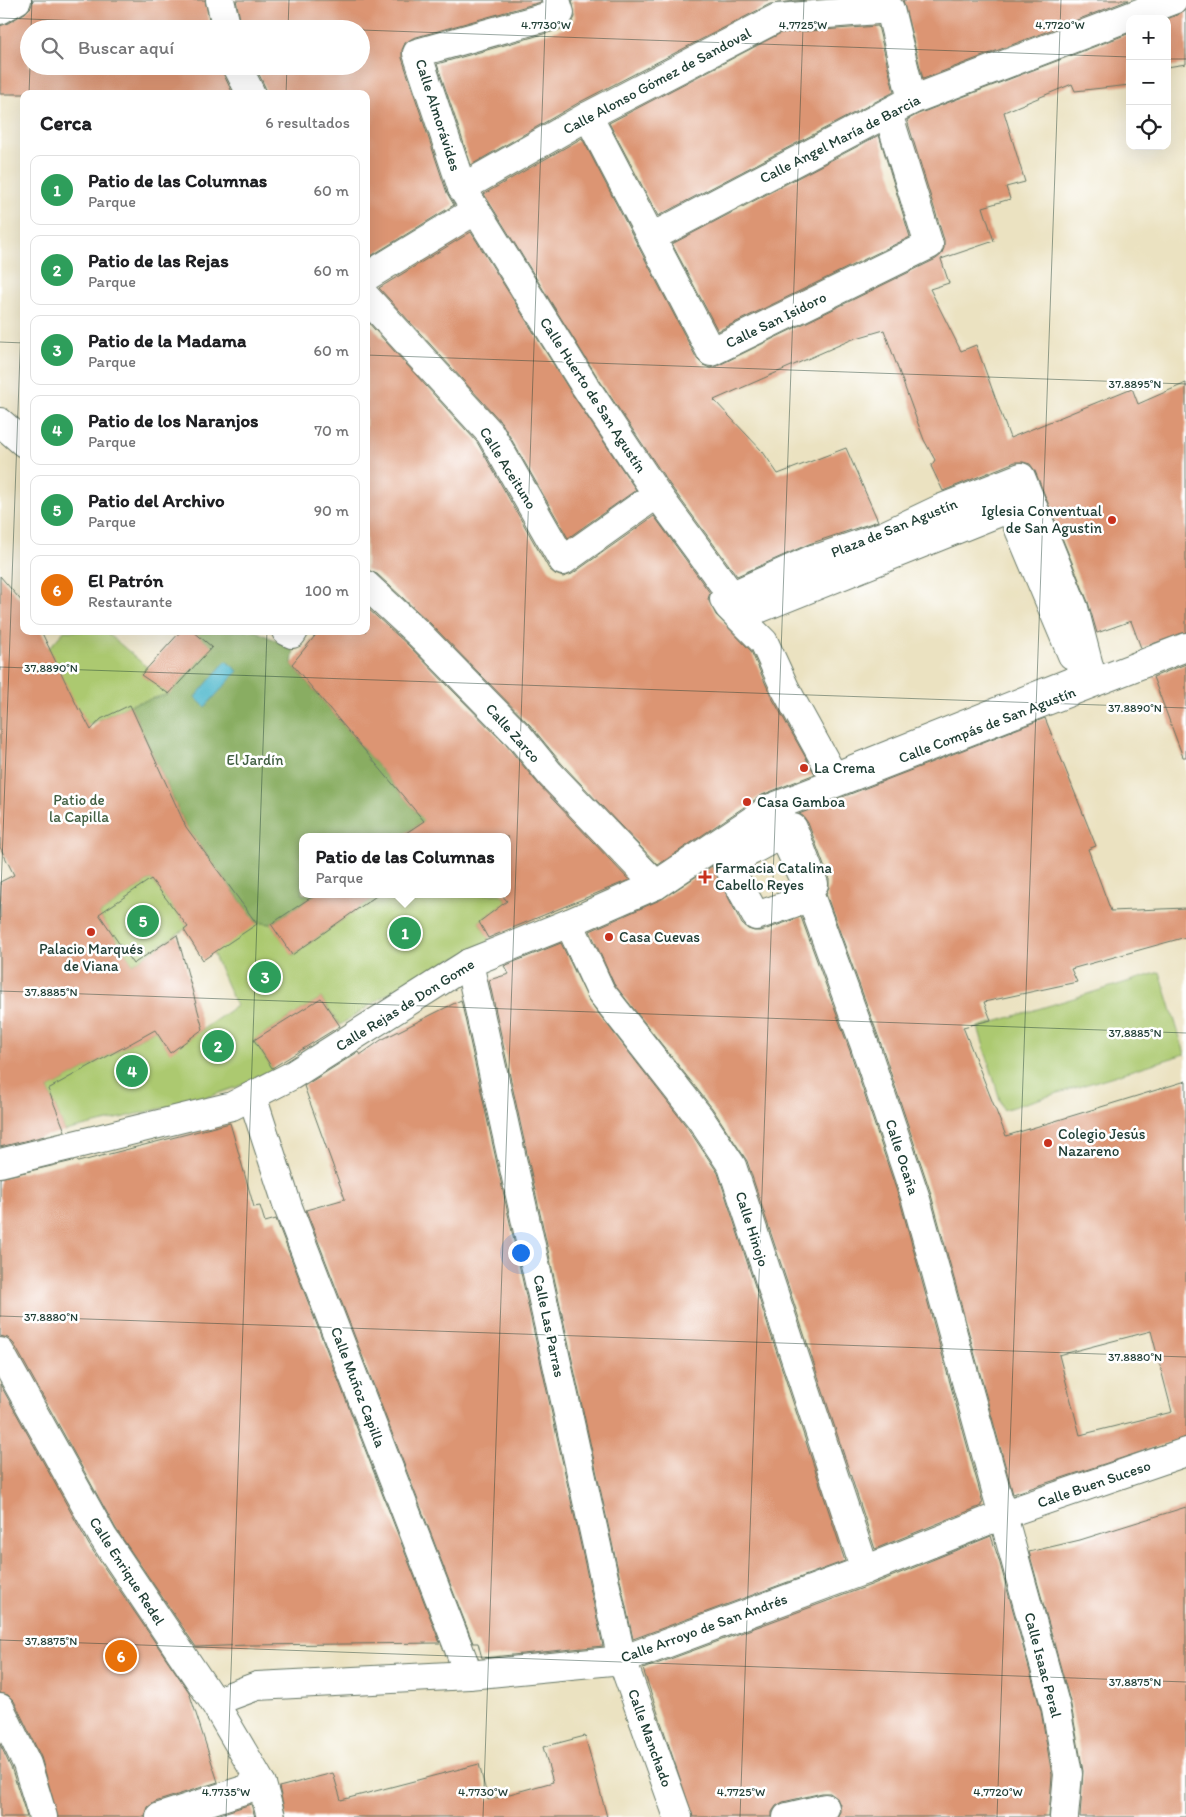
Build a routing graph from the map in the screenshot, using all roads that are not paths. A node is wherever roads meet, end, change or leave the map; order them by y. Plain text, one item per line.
1 (17, 0) edge
2 (220, 0) edge
3 (556, 0) edge
4 (1173, 0) edge
5 (0, 10) edge
6 (225, 20) edge
7 (242, 75) edge
8 (249, 90) edge
9 (912, 100) junction
10 (888, 113) junction
11 (588, 116) junction
12 (469, 199) junction
13 (652, 237) junction
14 (370, 274) edge
15 (370, 301) edge
16 (0, 422) edge
17 (20, 440) edge
18 (657, 494) junction
19 (370, 589) edge
20 (740, 604) junction
21 (1186, 647) edge
22 (1088, 682) junction
23 (847, 776) junction
24 (771, 808) junction
25 (783, 832) junction
26 (656, 884) junction
27 (807, 886) junction
28 (569, 923) junction
29 (469, 963) junction
30 (252, 1096) junction
31 (0, 1163) edge
32 (0, 1352) edge
33 (1186, 1452) edge
34 (1002, 1515) junction
35 (865, 1570) junction
36 (622, 1660) junction
37 (469, 1675) junction
38 (214, 1702) junction
39 (0, 1708) edge
40 (262, 1784) junction
41 (825, 1808) dead end
42 (43, 1817) edge
43 (160, 1817) edge
44 (271, 1817) edge
45 (678, 1817) edge
46 (787, 1817) edge
47 (1064, 1817) edge

1 - 5 street
2 - 6 street
3 - 12 street, Calle Almorávides
4 - 9 street, Calle Angel María de Barcia
7 - 8 street
9 - 10 street, Calle Angel María de Barcia
9 - 11 street, Calle Alonso Gómez de Sandoval
10 - 13 street, Calle Angel María de Barcia
10 - 13 street, Calle San Isidoro
11 - 12 street, Calle Alonso Gómez de Sandoval
11 - 13 street, Calle San Isidoro
12 - 14 street, Calle Alonso Gómez de Sandoval
12 - 18 street, Calle Huerto de San Agustín
15 - 18 street, Calle Aceituno
16 - 17 street
18 - 20 street, Calle Huerto de San Agustín
19 - 26 street, Calle Zarco
20 - 22 street, Plaza de San Agustín
20 - 23 street
21 - 22 street, Calle Compás de San Agustín
22 - 23 street, Calle Compás de San Agustín
23 - 24 street, Calle Rejas de Don Gome
24 - 25 street, Calle Ocaña
24 - 26 street, Calle Rejas de Don Gome
25 - 27 street, Calle Ocaña
25 - 27 street
26 - 28 street, Calle Rejas de Don Gome
27 - 34 street, Calle Ocaña
28 - 29 street, Calle Rejas de Don Gome
28 - 35 street, Calle Hinojo
29 - 30 street, Calle Rejas de Don Gome
29 - 36 street, Calle Las Parras
30 - 31 street, Calle Rejas de Don Gome
30 - 37 street, Calle Muñoz Capilla
32 - 38 street, Calle Enrique Redel
33 - 34 street, Calle Buen Suceso
34 - 35 street, Calle Arroyo de San Andrés
34 - 47 street, Calle Isaac Peral
35 - 36 street, Calle Arroyo de San Andrés
36 - 37 street, Calle Arroyo de San Andrés
36 - 45 street, Calle Manchado
37 - 38 street, Calle Arroyo de San Andrés
38 - 40 street, Calle Enrique Redel
39 - 42 street
40 - 43 street
40 - 44 street, Calle Enrique Redel
41 - 46 street

